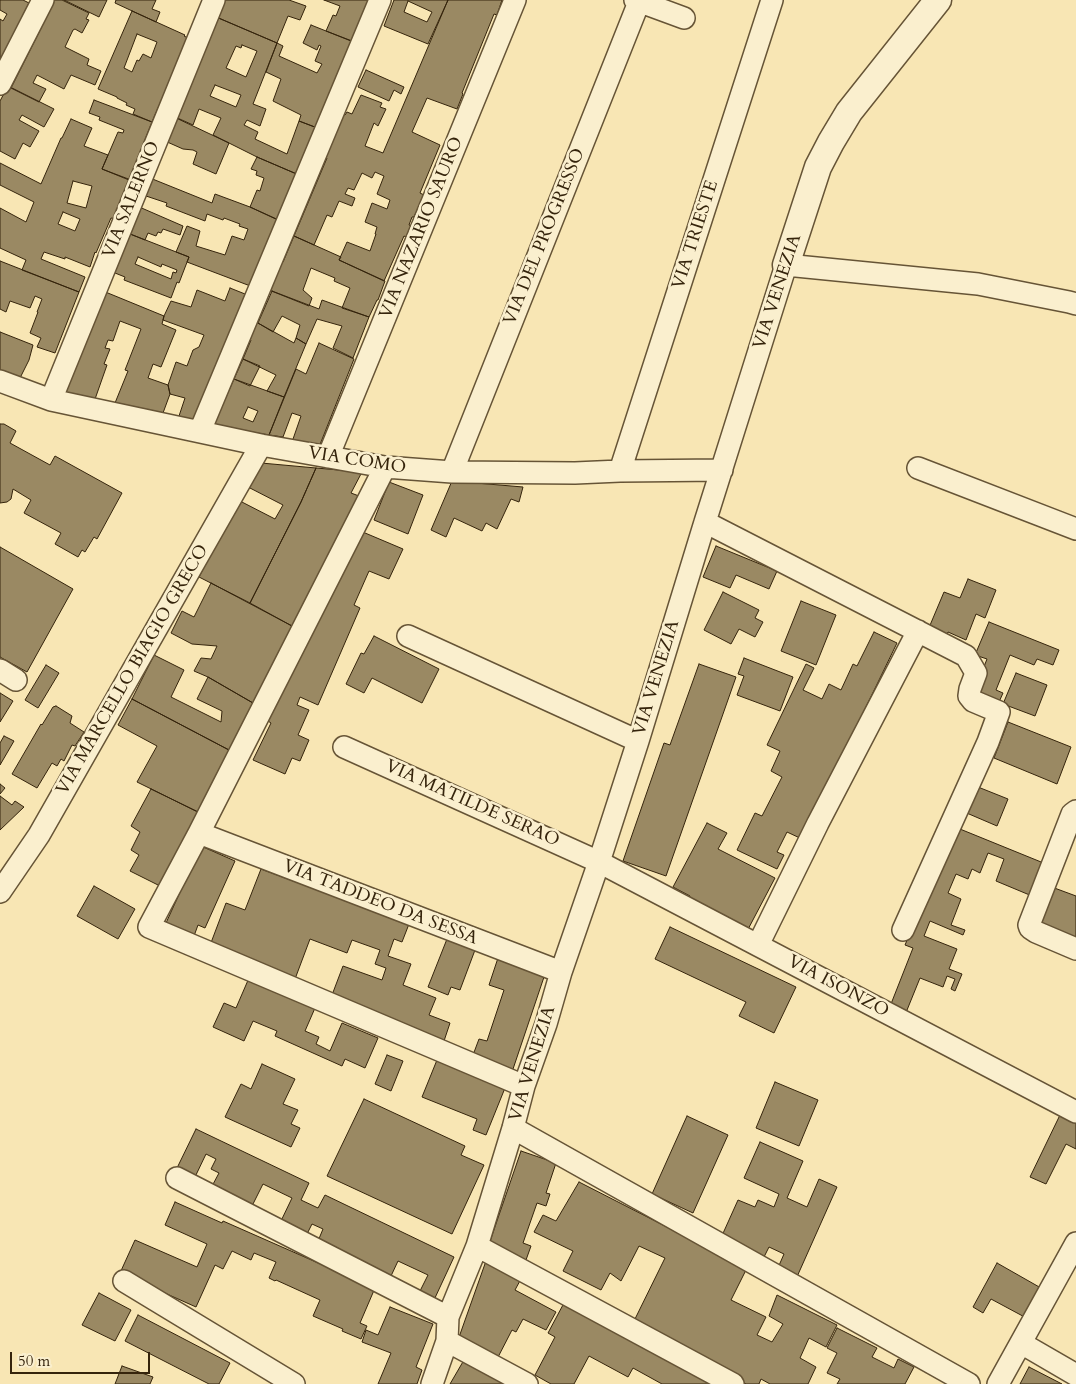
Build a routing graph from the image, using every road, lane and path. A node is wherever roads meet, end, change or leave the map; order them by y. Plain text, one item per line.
1 (43, 0) edge
2 (214, 0) edge
3 (380, 0) edge
4 (515, 0) edge
5 (772, 0) edge
6 (938, 0) edge
7 (637, 1) edge
8 (684, 18) dead end
9 (0, 84) edge
10 (786, 265) junction
11 (1076, 304) edge
12 (0, 381) edge
13 (51, 400) junction
14 (200, 431) junction
15 (261, 445) junction
16 (328, 457) junction
17 (384, 467) junction
18 (918, 468) dead end
19 (620, 470) junction
20 (722, 470) junction
21 (452, 472) junction
22 (705, 522) junction
23 (1076, 529) edge
24 (918, 631) junction
25 (408, 636) dead end
26 (638, 741) junction
27 (344, 746) dead end
28 (1076, 811) edge
29 (199, 833) junction
30 (599, 862) junction
31 (0, 892) edge
32 (902, 930) dead end
33 (758, 945) junction
34 (1076, 949) edge
35 (561, 972) junction
36 (524, 1086) junction
37 (1076, 1112) edge
38 (513, 1128) junction
39 (177, 1178) dead end
40 (1076, 1243) edge
41 (477, 1246) junction
42 (124, 1281) dead end
43 (448, 1316) junction
44 (447, 1340) junction
45 (1021, 1343) junction
46 (1076, 1375) edge
47 (294, 1384) edge
48 (432, 1384) edge
49 (527, 1384) edge
50 (733, 1384) edge
51 (969, 1384) edge
52 (998, 1384) edge

1 - 9 street
2 - 13 street, VIA SALERNO
3 - 14 street
4 - 16 street, VIA NAZARIO SAURO
5 - 19 street, VIA TRIESTE
6 - 10 street, VIA VENEZIA
7 - 8 street
7 - 21 street, VIA DEL PROGRESSO
10 - 11 street
10 - 20 street, VIA VENEZIA
12 - 13 street, VIA COMO
13 - 14 street, VIA COMO
14 - 15 street, VIA COMO
15 - 16 street, VIA COMO
15 - 31 street, VIA MARCELLO BIAGIO GRECO
16 - 17 street, VIA COMO
17 - 21 street, VIA COMO
17 - 29 street
18 - 23 street
19 - 20 street, VIA COMO
19 - 21 street, VIA COMO
20 - 22 street, VIA VENEZIA
22 - 24 street
22 - 26 street, VIA VENEZIA
24 - 32 street
24 - 33 street
25 - 26 street
26 - 30 street, VIA VENEZIA
27 - 30 street, VIA MATILDE SERAO
28 - 34 street
29 - 35 street, VIA TADDEO DA SESSA
29 - 36 street
30 - 33 street, VIA ISONZO
30 - 35 street, VIA VENEZIA
33 - 37 street, VIA ISONZO
35 - 36 street, VIA VENEZIA
36 - 38 street, VIA VENEZIA
38 - 41 street, VIA VENEZIA
38 - 51 street
39 - 43 street
40 - 45 street
41 - 43 street, VIA VENEZIA
41 - 50 street
42 - 47 street
43 - 44 street, VIA VENEZIA
44 - 48 street, VIA VENEZIA
44 - 49 street
45 - 46 street
45 - 52 street

